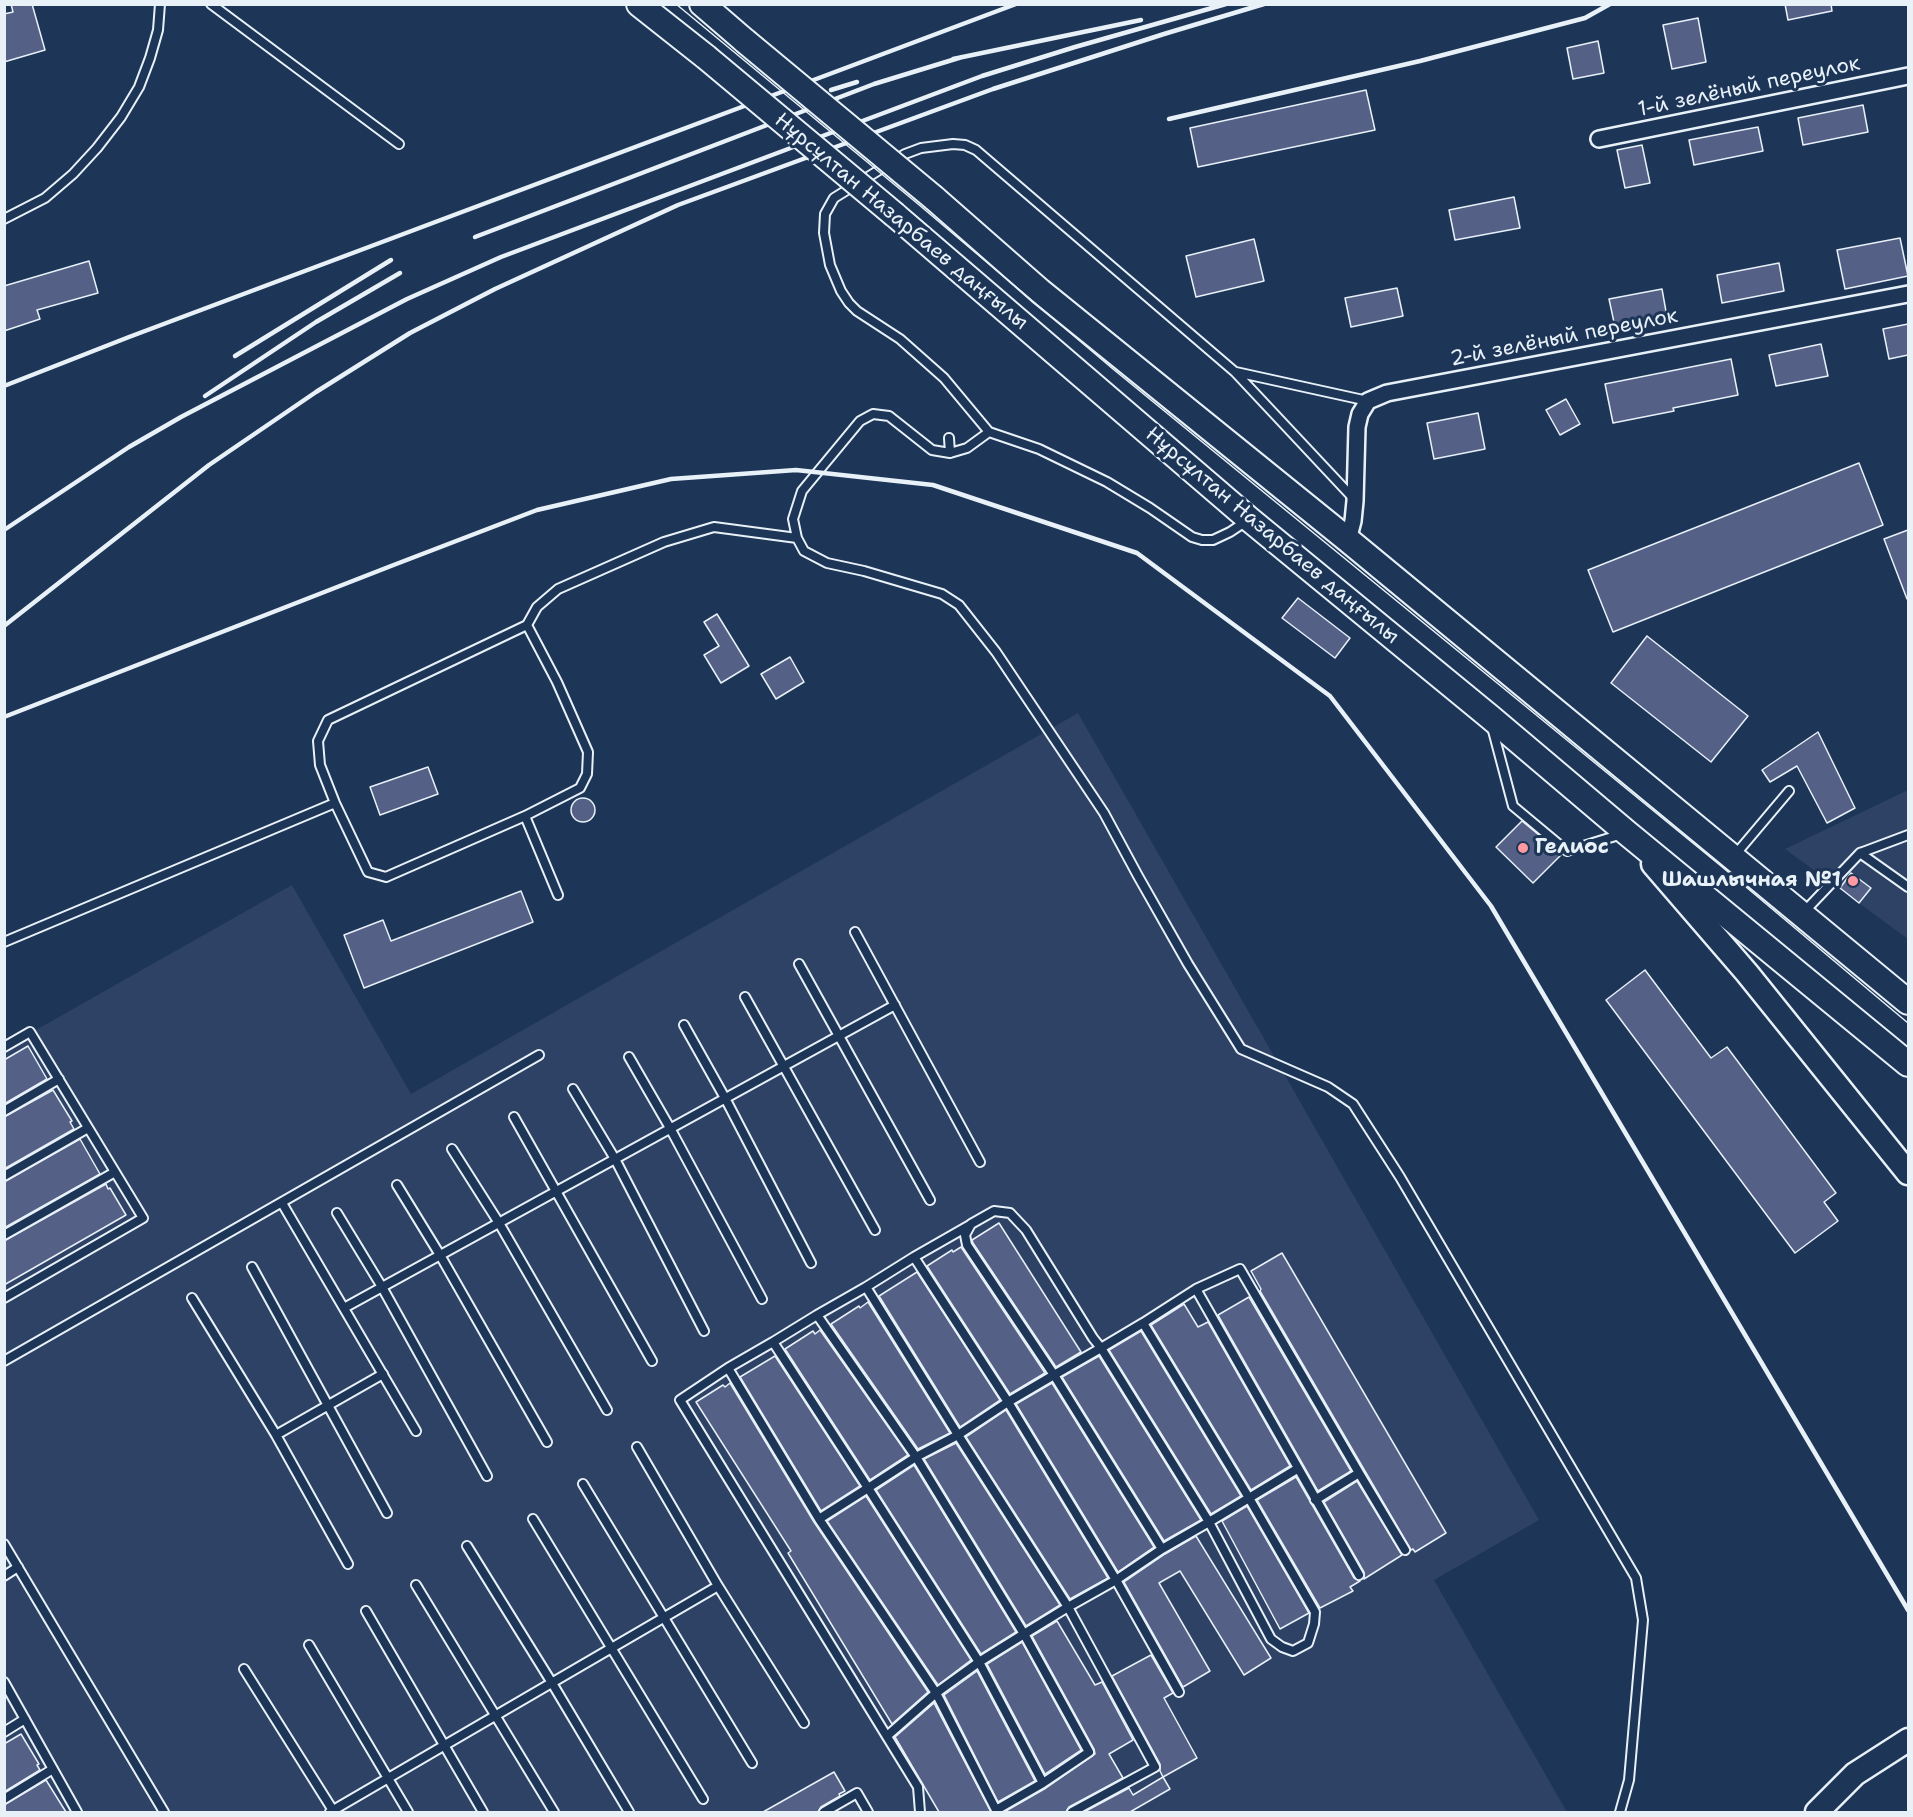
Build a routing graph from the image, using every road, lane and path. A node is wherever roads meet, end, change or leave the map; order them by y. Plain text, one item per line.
1 (160, 4) edge
2 (211, 4) edge
3 (639, 4) edge
4 (702, 4) edge
5 (1908, 76) edge
6 (1599, 140) dead end
7 (399, 144) dead end
8 (4, 219) edge
9 (1908, 294) edge
10 (1235, 372) junction
11 (1368, 401) junction
12 (989, 432) junction
13 (949, 438) dead end
14 (950, 453) junction
15 (1355, 501) junction
16 (1249, 519) junction
17 (797, 538) junction
18 (1348, 540) junction
19 (527, 625) junction
20 (1490, 717) junction
21 (1789, 791) dead end
22 (335, 803) junction
23 (525, 816) junction
24 (1627, 833) junction
25 (1908, 835) edge
26 (1860, 854) junction
27 (1732, 858) junction
28 (1908, 887) edge
29 (558, 895) dead end
30 (1802, 915) junction
31 (855, 932) dead end
32 (4, 942) edge
33 (799, 964) dead end
34 (745, 997) dead end
35 (1908, 1002) edge
36 (895, 1005) junction
37 (684, 1025) dead end
38 (840, 1035) junction
39 (4, 1047) edge
40 (539, 1055) dead end
41 (629, 1057) dead end
42 (1908, 1064) edge
43 (783, 1066) junction
44 (58, 1079) junction
45 (573, 1089) dead end
46 (725, 1098) junction
47 (4, 1111) edge
48 (514, 1117) dead end
49 (88, 1128) junction
50 (670, 1128) junction
51 (452, 1149) dead end
52 (615, 1159) junction
53 (980, 1162) dead end
54 (115, 1172) junction
55 (1908, 1173) edge
56 (4, 1176) edge
57 (397, 1185) dead end
58 (555, 1192) junction
59 (930, 1200) dead end
60 (282, 1203) junction
61 (337, 1213) dead end
62 (499, 1223) junction
63 (971, 1224) junction
64 (875, 1230) dead end
65 (4, 1235) edge
66 (440, 1255) junction
67 (914, 1257) junction
68 (811, 1263) dead end
69 (252, 1267) dead end
70 (382, 1287) junction
71 (866, 1287) junction
72 (1196, 1289) junction
73 (4, 1298) edge
74 (192, 1298) dead end
75 (762, 1299) dead end
76 (344, 1308) junction
77 (817, 1315) junction
78 (1143, 1323) junction
79 (704, 1331) dead end
80 (773, 1342) junction
81 (1101, 1348) junction
82 (4, 1361) edge
83 (652, 1361) dead end
84 (728, 1368) junction
85 (383, 1374) junction
86 (1054, 1375) junction
87 (1008, 1402) junction
88 (329, 1405) junction
89 (607, 1410) dead end
90 (416, 1431) dead end
91 (276, 1435) junction
92 (958, 1435) junction
93 (547, 1442) dead end
94 (637, 1447) dead end
95 (916, 1457) junction
96 (1297, 1469) junction
97 (1359, 1473) junction
98 (487, 1476) dead end
99 (583, 1484) dead end
100 (868, 1488) junction
101 (1249, 1498) junction
102 (1314, 1500) junction
103 (387, 1513) dead end
104 (533, 1519) dead end
105 (819, 1519) junction
106 (1209, 1522) junction
107 (4, 1544) edge
108 (467, 1546) dead end
109 (1162, 1549) junction
110 (1405, 1550) dead end
111 (348, 1564) dead end
112 (18, 1568) junction
113 (1359, 1575) dead end
114 (4, 1576) edge
115 (1116, 1580) junction
116 (416, 1585) dead end
117 (718, 1586) junction
118 (1068, 1607) junction
119 (366, 1611) dead end
120 (664, 1617) junction
121 (1024, 1634) junction
122 (309, 1645) dead end
123 (611, 1648) junction
124 (979, 1662) junction
125 (244, 1669) dead end
126 (4, 1682) edge
127 (552, 1683) junction
128 (1179, 1692) dead end
129 (936, 1693) junction
130 (496, 1715) junction
131 (26, 1719) junction
132 (804, 1724) dead end
133 (4, 1732) edge
134 (886, 1736) junction
135 (1908, 1740) edge
136 (445, 1745) junction
137 (752, 1763) dead end
138 (53, 1769) junction
139 (388, 1778) junction
140 (1043, 1783) junction
141 (4, 1798) edge
142 (703, 1799) dead end
143 (77, 1812) edge
144 (164, 1812) edge
145 (332, 1812) edge
146 (408, 1812) edge
147 (483, 1812) edge
148 (555, 1812) edge
149 (629, 1812) edge
150 (824, 1812) edge
151 (868, 1812) edge
152 (920, 1812) edge
153 (1072, 1812) edge
154 (1620, 1812) edge
155 (1817, 1812) edge

1 - 8 lane
2 - 7 lane
3 - 16 main road, Нұрсұлтан Назарбаев даңғылы, bridge
4 - 18 main road, Нұрсұлтан Назарбаев даңғылы, bridge
5 - 6 street, 1-й зелёный переулок
9 - 11 street, 2-й зелёный переулок
10 - 11 lane
10 - 12 lane
10 - 15 lane
11 - 15 street
12 - 14 lane
12 - 16 lane
13 - 14 lane
14 - 17 lane
15 - 18 street
16 - 20 main road, Нұрсұлтан Назарбаев даңғылы
17 - 19 lane
17 - 154 lane
18 - 27 main road, Нұрсұлтан Назарбаев даңғылы
19 - 22 lane
19 - 23 lane
20 - 24 main road, Нұрсұлтан Назарбаев даңғылы
20 - 24 lane
21 - 27 lane
22 - 23 lane
22 - 32 lane
23 - 29 lane
24 - 42 main road, Нұрсұлтан Назарбаев даңғылы
24 - 55 main road
25 - 26 lane
26 - 28 lane
26 - 30 lane
27 - 30 main road, Нұрсұлтан Назарбаев даңғылы
30 - 35 main road, Нұрсұлтан Назарбаев даңғылы
31 - 36 lane
33 - 38 lane
34 - 43 lane
36 - 38 lane
36 - 53 lane
37 - 46 lane
38 - 43 lane
38 - 59 lane
39 - 44 lane
40 - 60 lane
41 - 50 lane
43 - 46 lane
43 - 64 lane
44 - 47 lane
44 - 49 lane
45 - 52 lane
46 - 50 lane
46 - 68 lane
48 - 58 lane
49 - 54 lane
49 - 56 lane
50 - 52 lane
50 - 75 lane
51 - 62 lane
52 - 58 lane
52 - 79 lane
54 - 65 lane
54 - 73 lane
57 - 66 lane
58 - 62 lane
58 - 83 lane
60 - 76 lane
60 - 82 lane
61 - 70 lane
62 - 66 lane
62 - 89 lane
63 - 67 lane
63 - 81 lane
63 - 86 lane
66 - 70 lane
66 - 93 lane
67 - 71 lane
67 - 87 lane
69 - 88 lane
70 - 76 lane
70 - 98 lane
71 - 77 lane
71 - 92 lane
72 - 78 lane
72 - 96 lane
72 - 97 lane
74 - 91 lane
76 - 85 lane
77 - 80 lane
77 - 95 lane
78 - 81 lane
78 - 101 lane
80 - 84 lane
80 - 100 lane
81 - 86 lane
81 - 106 lane
84 - 105 lane
84 - 134 lane
85 - 88 lane
85 - 90 lane
86 - 87 lane
86 - 109 lane
87 - 92 lane
87 - 115 lane
88 - 91 lane
88 - 103 lane
91 - 111 lane
92 - 95 lane
92 - 118 lane
94 - 117 lane
95 - 100 lane
95 - 121 lane
96 - 101 lane
96 - 102 lane
97 - 102 lane
97 - 110 lane
99 - 120 lane
100 - 105 lane
100 - 124 lane
101 - 106 lane
101 - 106 lane
102 - 113 lane
104 - 123 lane
105 - 129 lane
106 - 109 lane
107 - 112 lane
108 - 127 lane
109 - 115 lane
112 - 114 lane
112 - 144 lane
115 - 118 lane
115 - 128 lane
116 - 130 lane
117 - 120 lane
117 - 132 lane
118 - 121 lane
118 - 153 lane
119 - 136 lane
120 - 123 lane
120 - 137 lane
121 - 124 lane
121 - 140 lane
122 - 139 lane
123 - 127 lane
123 - 142 lane
124 - 129 lane
124 - 140 lane
125 - 145 lane
126 - 131 lane
127 - 130 lane
127 - 149 lane
129 - 134 lane
129 - 140 lane
130 - 136 lane
130 - 148 lane
131 - 133 lane
131 - 138 lane
134 - 152 lane
135 - 155 main road
136 - 139 lane
136 - 147 lane
138 - 141 lane
138 - 143 lane
139 - 145 lane
139 - 146 lane
150 - 151 lane

